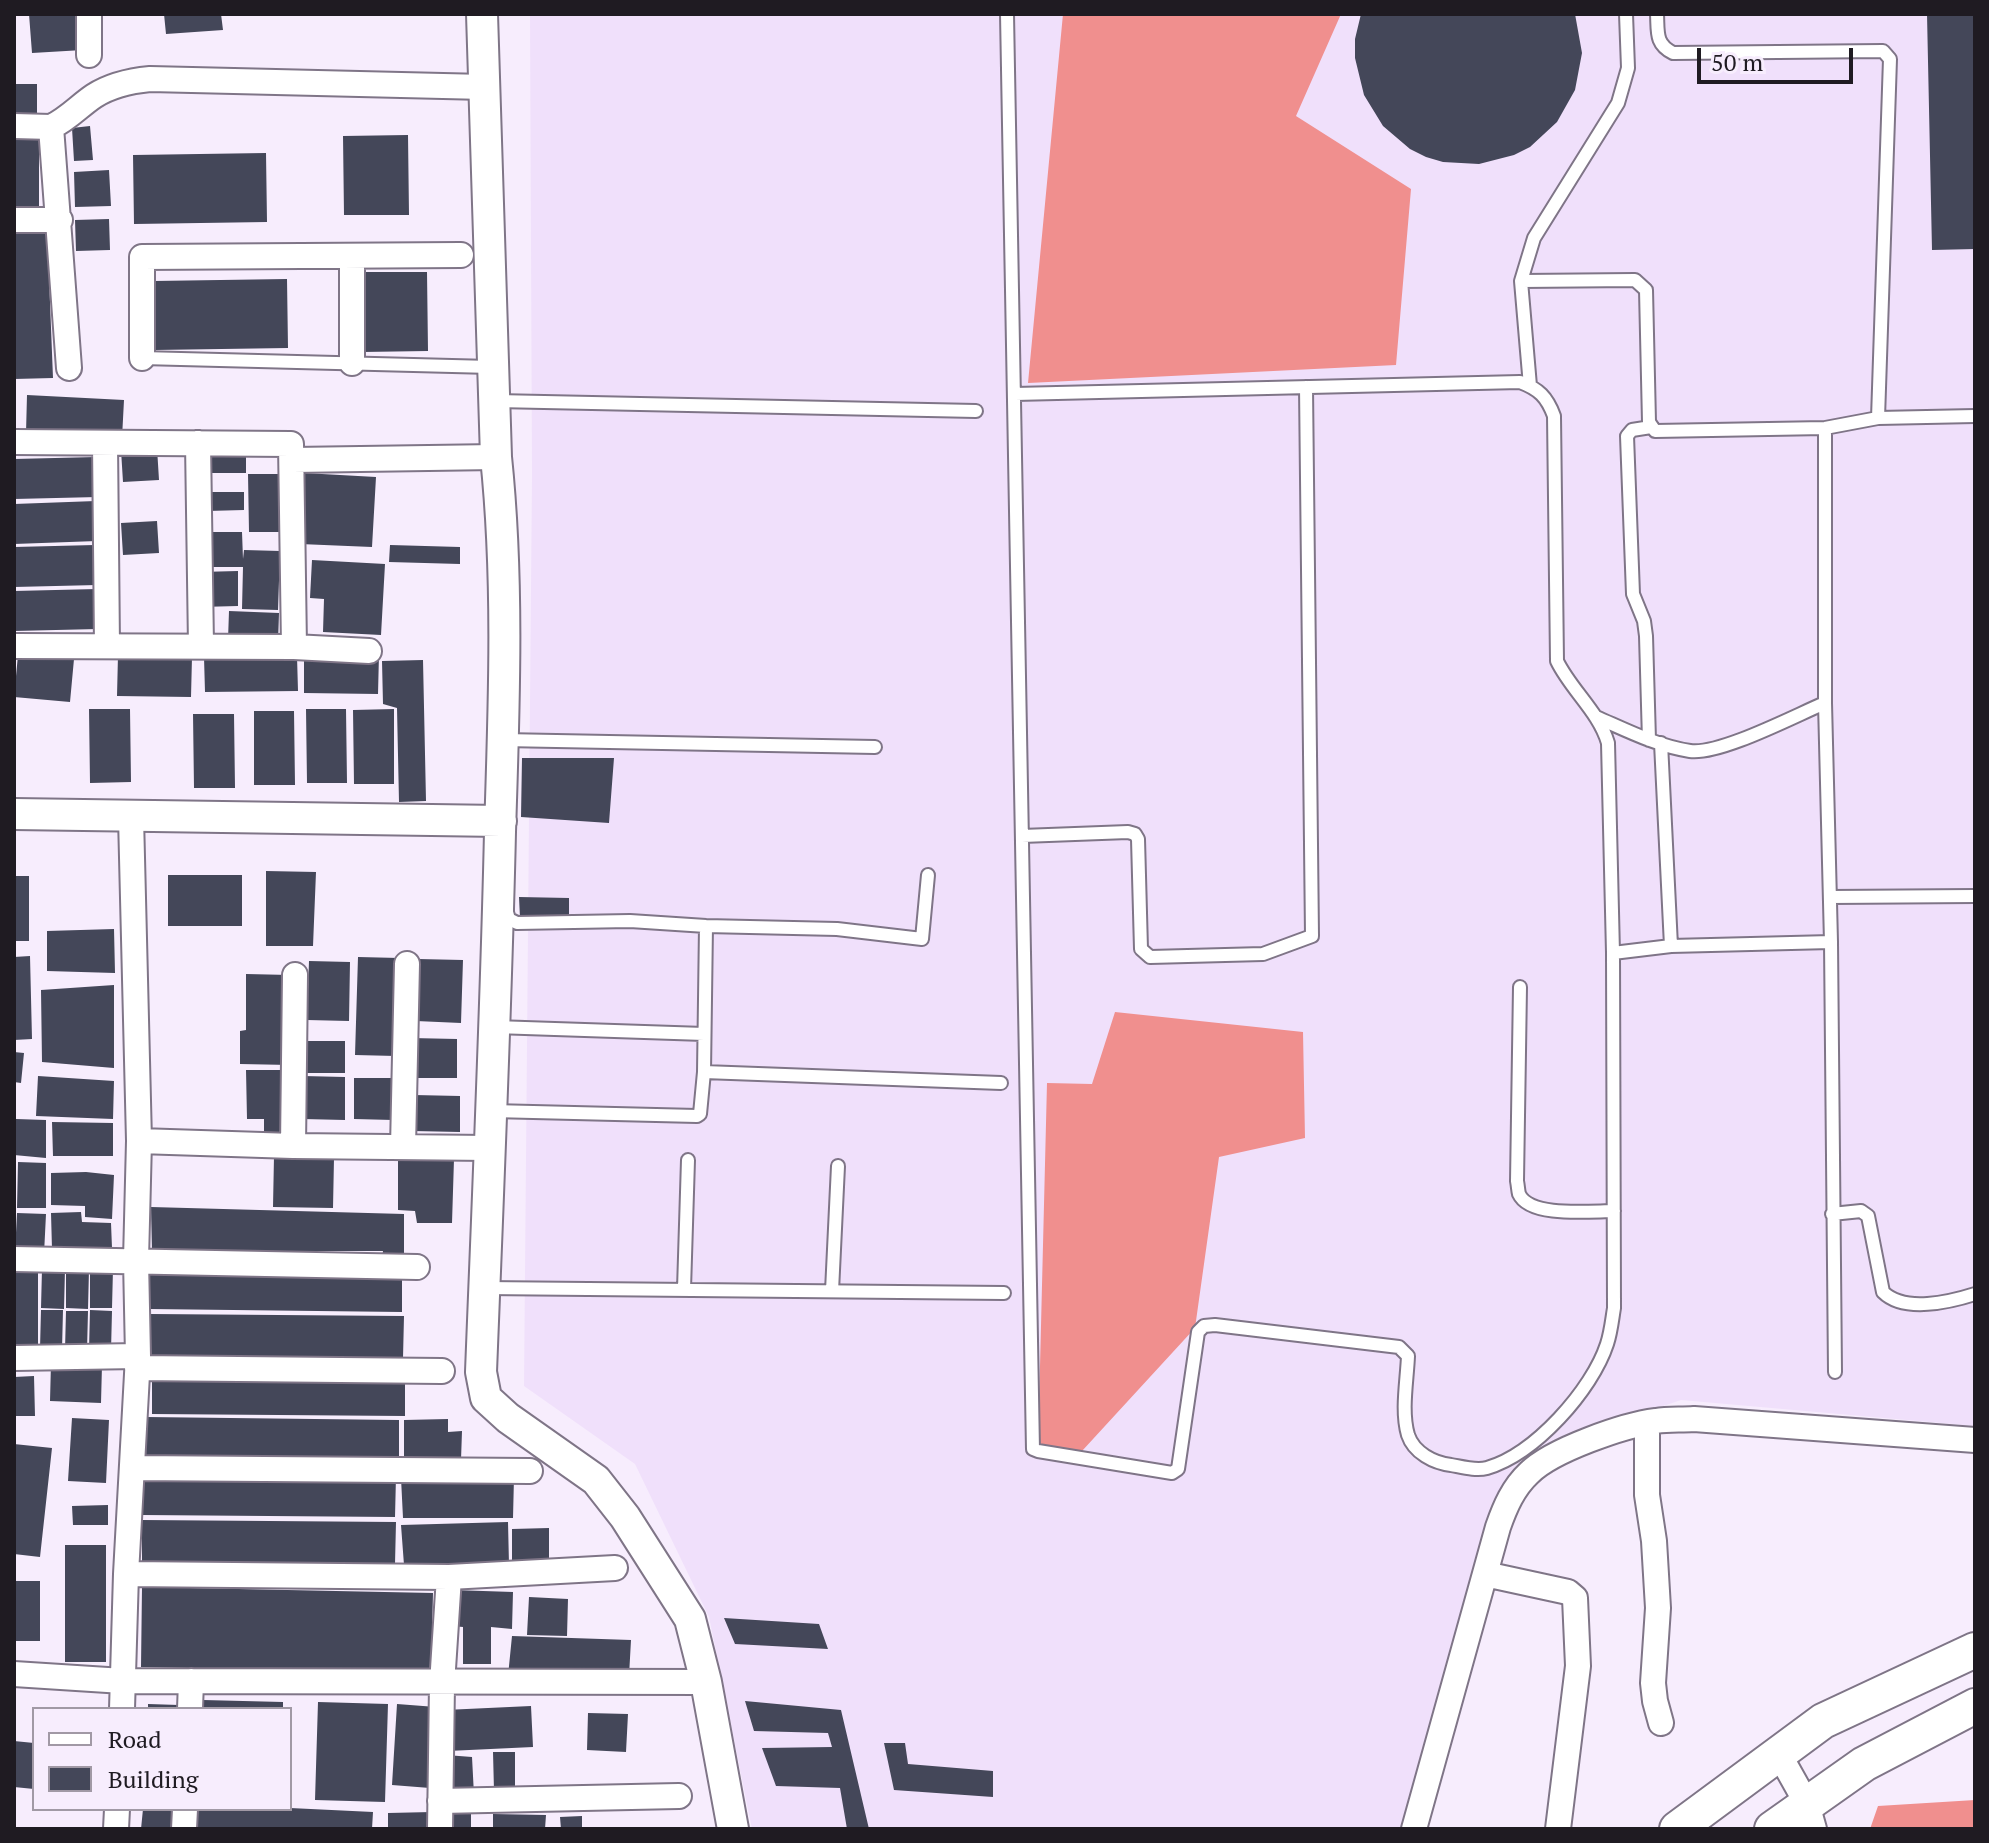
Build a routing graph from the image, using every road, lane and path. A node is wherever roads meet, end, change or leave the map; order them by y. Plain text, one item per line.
1 (89, 14) edge
2 (482, 14) edge
3 (1007, 14) edge
4 (1626, 14) edge
5 (1657, 14) edge
6 (89, 55) dead end
7 (485, 87) junction
8 (14, 126) edge
9 (51, 127) junction
10 (14, 220) edge
11 (60, 220) junction
12 (461, 255) dead end
13 (352, 256) junction
14 (1521, 281) junction
15 (142, 358) joint
16 (352, 363) junction
17 (495, 367) junction
18 (69, 368) dead end
19 (1530, 386) junction
20 (1306, 387) junction
21 (1015, 394) junction
22 (495, 401) junction
23 (976, 411) dead end
24 (1975, 416) edge
25 (1878, 418) junction
26 (1651, 427) junction
27 (1825, 428) junction
28 (14, 442) edge
29 (105, 443) junction
30 (198, 443) junction
31 (496, 457) junction
32 (293, 460) junction
33 (14, 646) edge
34 (107, 646) junction
35 (201, 646) junction
36 (294, 647) junction
37 (369, 651) dead end
38 (1825, 703) junction
39 (1596, 717) junction
40 (503, 740) junction
41 (1655, 742) junction
42 (875, 747) dead end
43 (14, 814) edge
44 (131, 817) junction
45 (504, 824) junction
46 (1022, 836) junction
47 (928, 875) dead end
48 (1975, 896) edge
49 (1830, 897) junction
50 (706, 926) junction
51 (1831, 942) junction
52 (1671, 946) junction
53 (1613, 953) junction
54 (407, 964) dead end
55 (295, 975) dead end
56 (1520, 987) dead end
57 (495, 1027) junction
58 (704, 1034) junction
59 (704, 1072) junction
60 (1001, 1083) dead end
61 (492, 1111) junction
62 (139, 1141) junction
63 (293, 1146) junction
64 (403, 1147) junction
65 (489, 1148) junction
66 (688, 1160) dead end
67 (838, 1166) dead end
68 (1614, 1211) junction
69 (1832, 1214) junction
70 (14, 1259) edge
71 (136, 1260) junction
72 (417, 1267) dead end
73 (484, 1288) junction
74 (684, 1289) junction
75 (832, 1291) junction
76 (1004, 1293) dead end
77 (1975, 1294) edge
78 (14, 1358) edge
79 (138, 1362) junction
80 (442, 1371) dead end
81 (1835, 1372) dead end
82 (1647, 1423) junction
83 (1975, 1440) edge
84 (132, 1468) junction
85 (530, 1471) dead end
86 (615, 1568) dead end
87 (126, 1574) junction
88 (1485, 1574) junction
89 (449, 1577) junction
90 (1975, 1650) edge
91 (14, 1674) edge
92 (123, 1681) junction
93 (191, 1681) junction
94 (706, 1682) junction
95 (442, 1684) junction
96 (1975, 1706) edge
97 (122, 1707) edge
98 (190, 1707) edge
99 (1661, 1723) dead end
100 (1779, 1754) junction
101 (679, 1796) dead end
102 (440, 1801) junction
103 (1811, 1817) edge
104 (440, 1829) edge
105 (733, 1829) edge
106 (1414, 1829) edge
107 (1558, 1829) edge
108 (1677, 1829) edge
109 (1772, 1829) edge

1 - 6 street
2 - 7 street
3 - 21 lane
4 - 14 lane
5 - 25 lane
7 - 9 street
7 - 17 street
8 - 9 street
9 - 11 street
10 - 11 street
11 - 18 street
12 - 13 street
13 - 15 street
13 - 16 street
14 - 19 lane
14 - 26 lane
15 - 16 lane
16 - 17 lane
17 - 22 street
19 - 20 lane
19 - 39 lane
20 - 21 lane
20 - 46 lane
21 - 46 lane
22 - 23 lane
22 - 31 street
24 - 25 lane
25 - 27 lane
26 - 27 lane
26 - 41 lane
27 - 38 lane
28 - 29 street
29 - 30 street
29 - 34 street
30 - 32 street
30 - 35 street
31 - 32 street
31 - 40 street
32 - 36 street
33 - 34 street
34 - 35 street
35 - 36 street
36 - 37 street
38 - 41 lane
38 - 49 lane
39 - 41 lane
39 - 53 lane
40 - 42 lane
40 - 45 street
41 - 52 lane
43 - 44 street
44 - 45 street
44 - 62 street
45 - 50 lane
45 - 57 street
46 - 68 lane
47 - 50 lane
48 - 49 lane
49 - 51 lane
50 - 58 lane
51 - 52 lane
51 - 69 lane
52 - 53 lane
53 - 68 lane
54 - 64 street
55 - 63 street
56 - 68 lane
57 - 58 lane
57 - 61 street
58 - 59 lane
59 - 60 lane
59 - 61 lane
61 - 65 street
62 - 63 street
62 - 71 street
63 - 64 street
64 - 65 street
65 - 73 street
66 - 74 lane
67 - 75 lane
69 - 77 lane
69 - 81 lane
70 - 71 street
71 - 72 street
71 - 79 street
73 - 74 lane
73 - 94 street
74 - 75 lane
75 - 76 lane
78 - 79 street
79 - 80 street
79 - 84 street
82 - 83 street
82 - 88 street
82 - 99 street
84 - 85 street
84 - 87 street
86 - 89 street
87 - 89 street
87 - 92 street
88 - 106 street
88 - 107 street
89 - 95 street
90 - 100 main road
91 - 92 street
92 - 93 street
92 - 97 street
93 - 95 street
93 - 98 street
94 - 95 street
94 - 105 street
95 - 102 street
96 - 103 main road
100 - 103 street
100 - 108 main road
101 - 102 street
102 - 104 street
103 - 109 main road

